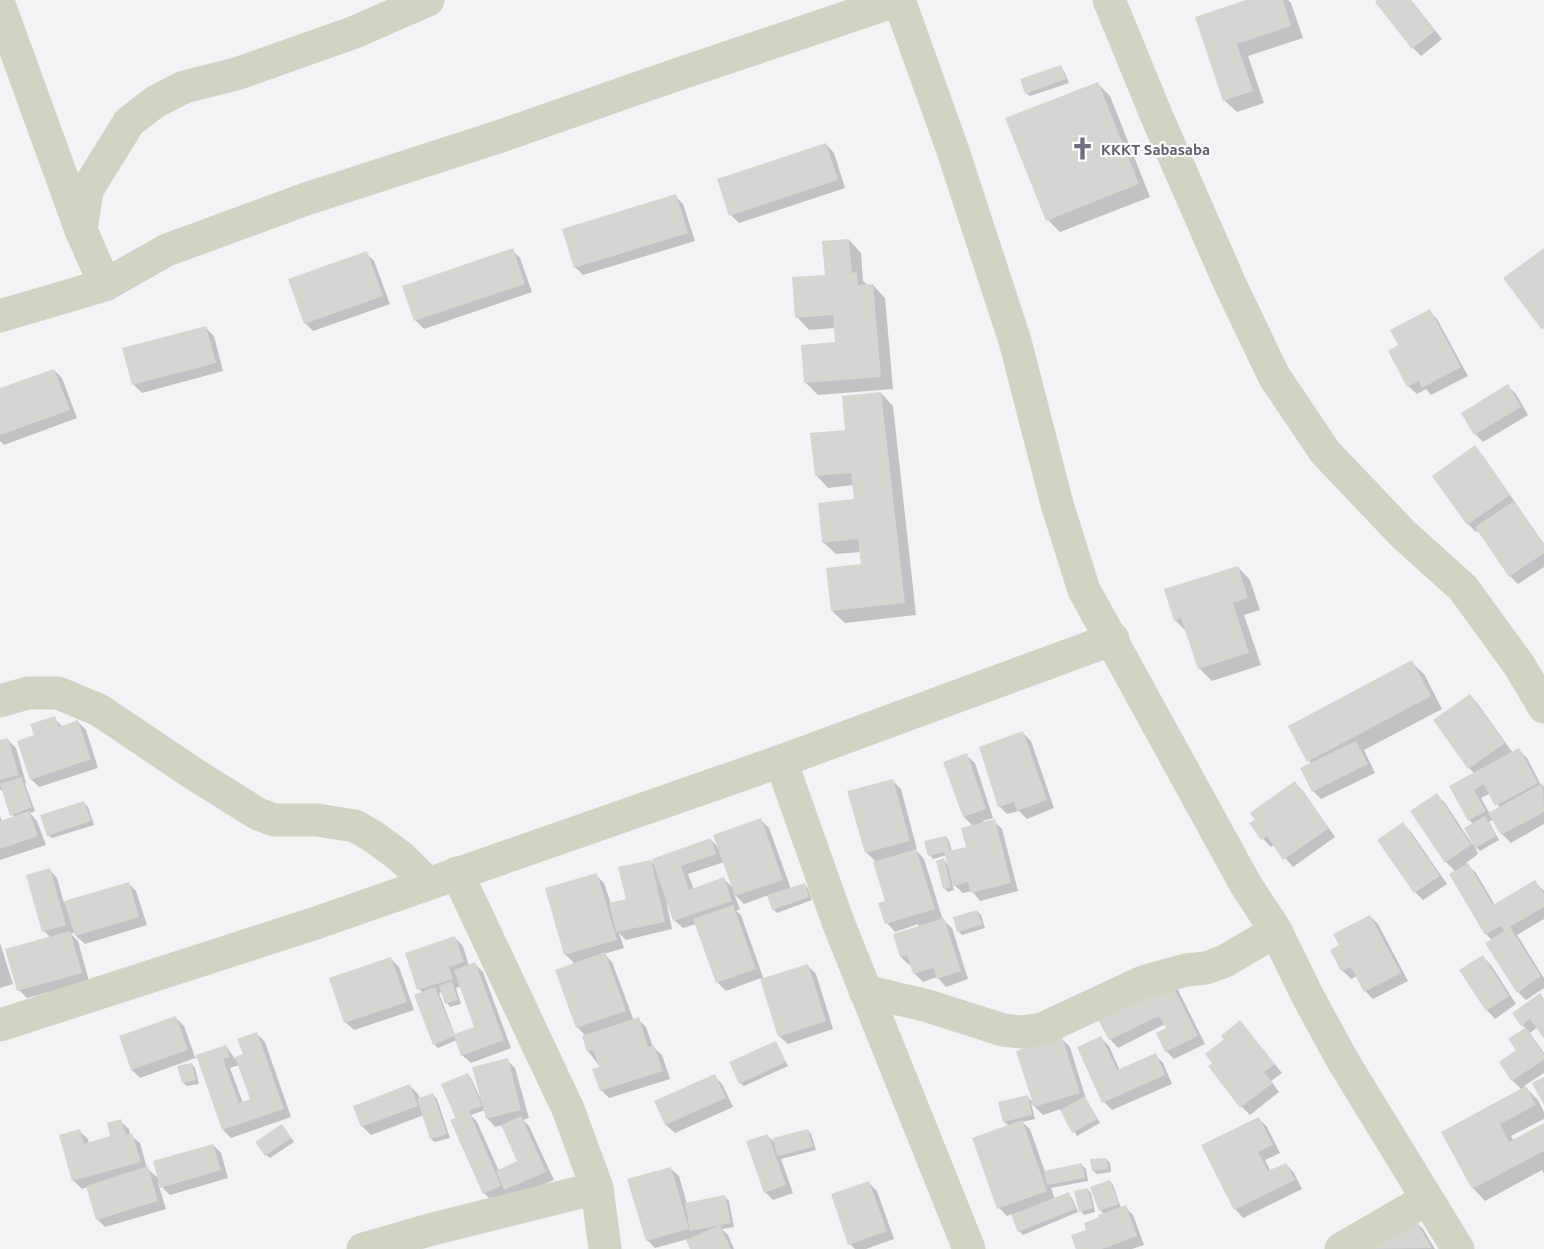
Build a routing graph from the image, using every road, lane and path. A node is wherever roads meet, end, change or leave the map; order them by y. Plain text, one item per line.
1 (428, 0) edge
2 (898, 0) edge
3 (1109, 0) edge
4 (863, 5) edge
5 (0, 7) edge
6 (81, 230) junction
7 (105, 285) junction
8 (0, 316) edge
9 (1113, 639) junction
10 (0, 701) edge
11 (1544, 707) edge
12 (781, 761) junction
13 (457, 873) junction
14 (427, 883) junction
15 (1276, 931) junction
16 (865, 991) junction
17 (0, 1025) edge
18 (597, 1188) junction
19 (1427, 1199) junction
20 (363, 1249) edge
21 (605, 1249) edge
22 (969, 1249) edge
23 (1341, 1249) edge
24 (1458, 1249) edge

1 - 6 street
2 - 4 street
2 - 9 street
3 - 11 street
4 - 7 street
5 - 6 street
6 - 7 street
7 - 8 street
9 - 12 street
9 - 15 street
10 - 14 street
12 - 13 street
12 - 16 street
13 - 14 street
13 - 18 street
14 - 17 street
15 - 16 street
15 - 19 street
16 - 22 street
18 - 20 street
18 - 21 street
19 - 23 street
19 - 24 street

